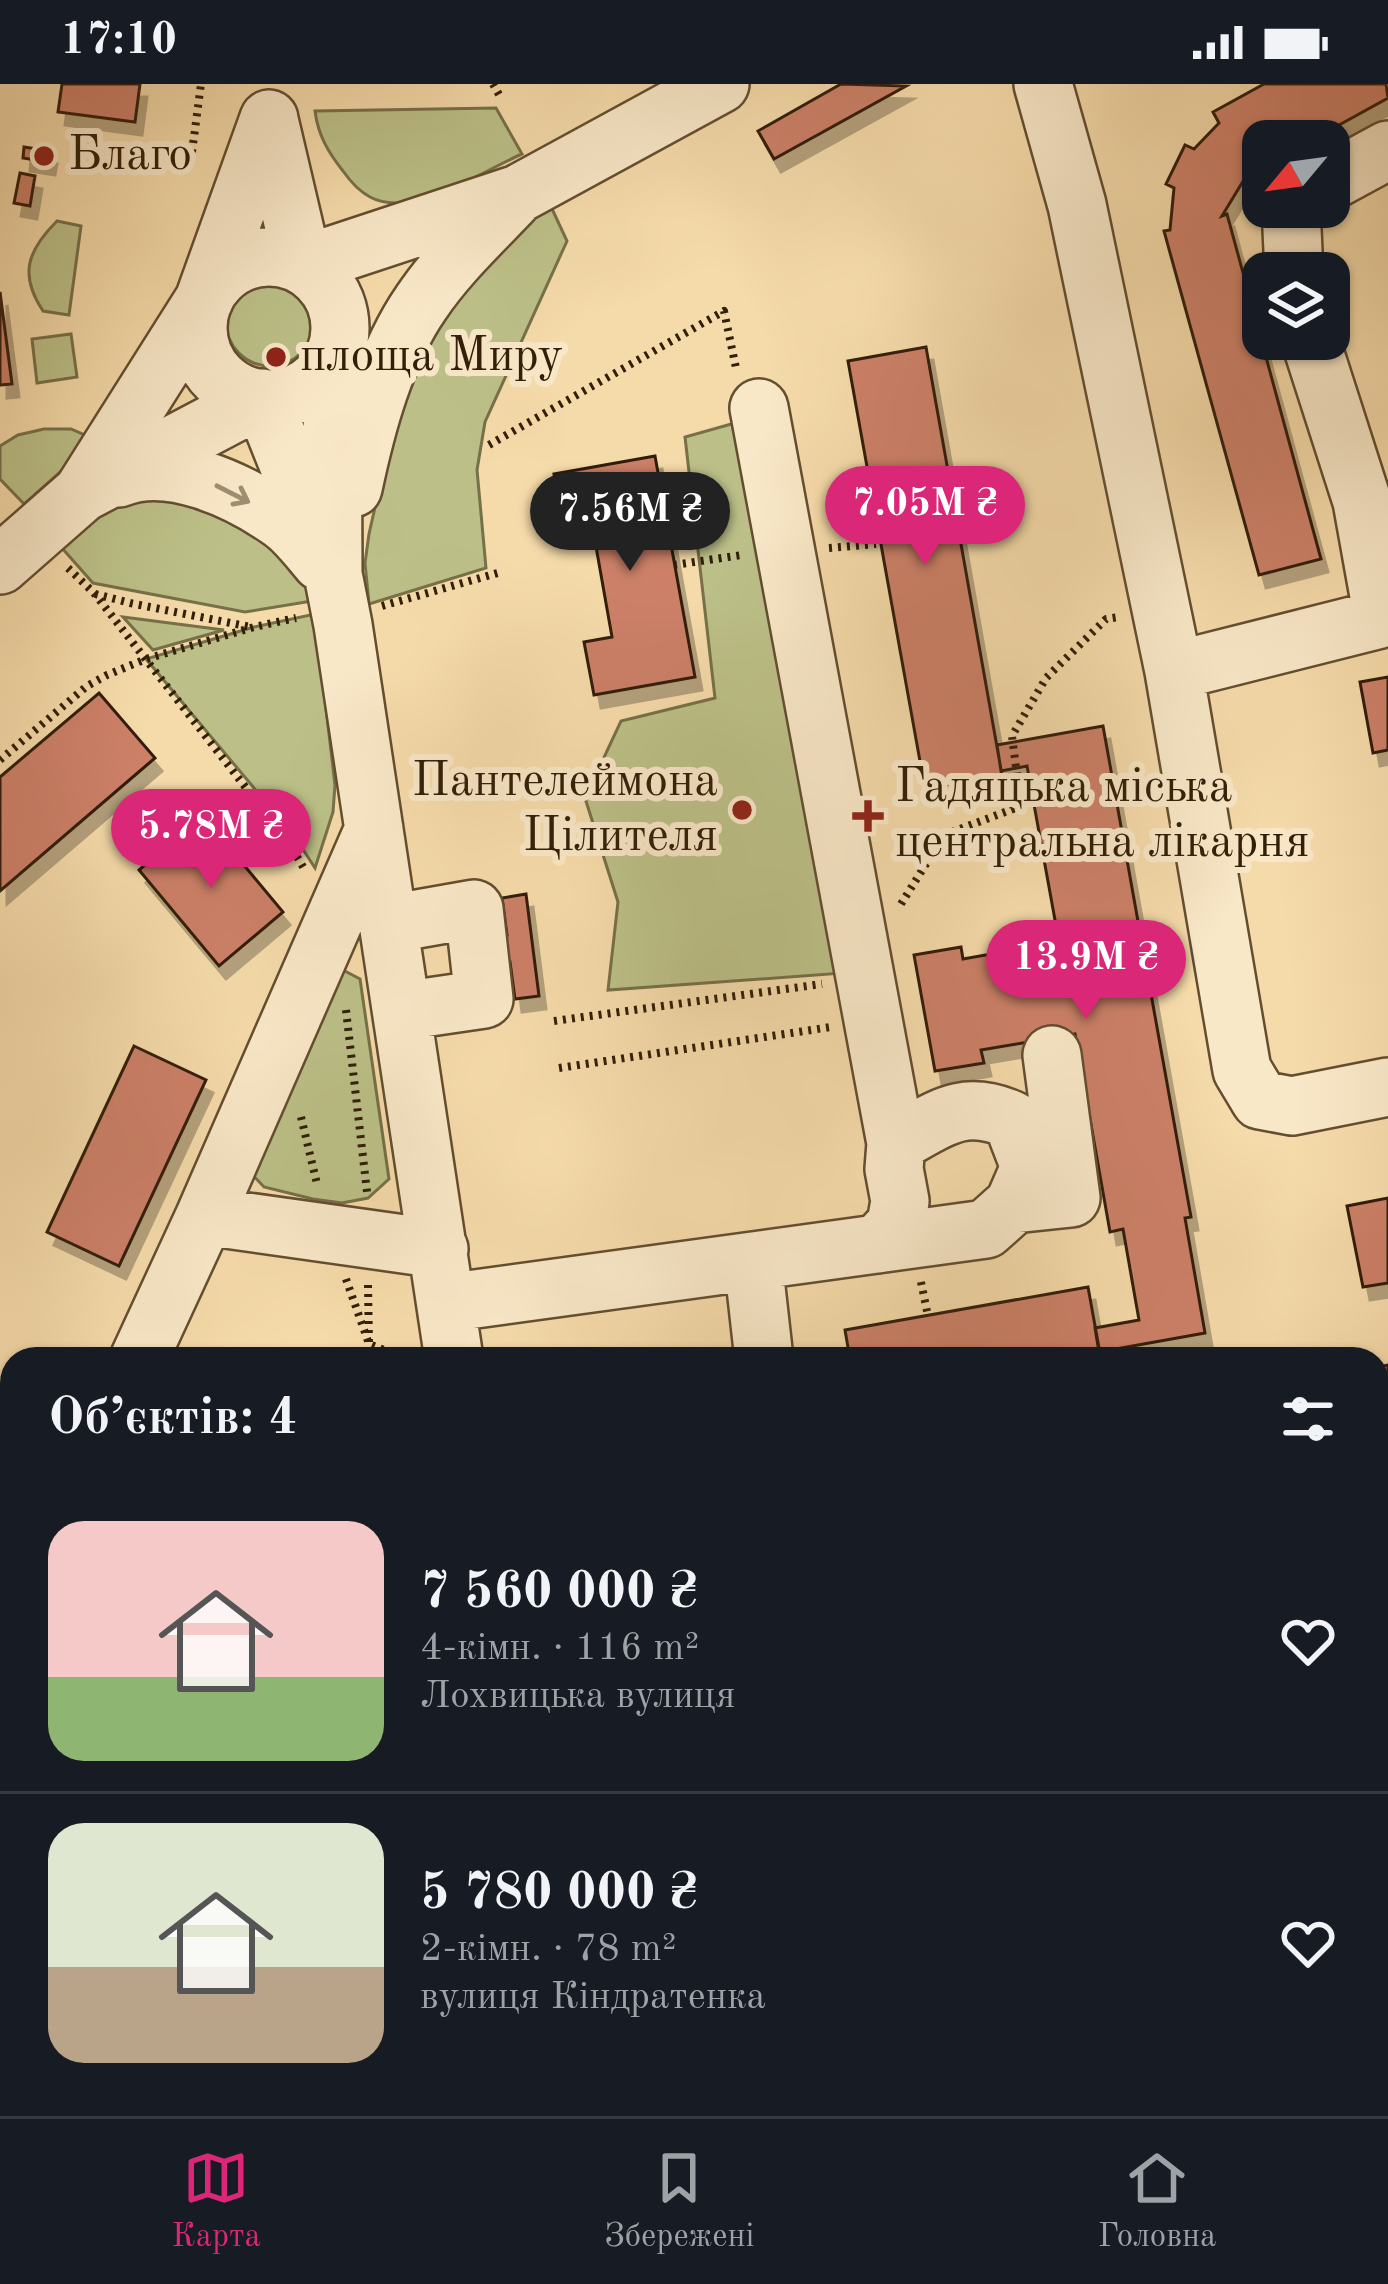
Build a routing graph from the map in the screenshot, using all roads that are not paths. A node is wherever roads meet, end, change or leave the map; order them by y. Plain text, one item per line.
1 (720, 84) edge
2 (1043, 84) edge
3 (655, 99) edge
4 (273, 102) edge
5 (1388, 149) edge
6 (1350, 170) edge
7 (518, 194) junction
8 (412, 228) junction
9 (303, 265) junction
10 (204, 300) junction
11 (335, 353) junction
12 (1317, 360) edge
13 (262, 398) junction
14 (759, 409) dead end
15 (82, 493) junction
16 (0, 565) edge
17 (339, 599) junction
18 (1385, 617) edge
19 (1174, 671) junction
20 (362, 922) junction
21 (402, 1011) junction
22 (1052, 1055) dead end
23 (1388, 1087) edge
24 (896, 1143) junction
25 (1014, 1204) junction
26 (205, 1216) junction
27 (878, 1244) junction
28 (753, 1261) junction
29 (442, 1276) junction
30 (145, 1347) edge
31 (452, 1347) edge
32 (763, 1347) edge

1 - 3 street
2 - 19 street
3 - 7 street
4 - 8 street
4 - 9 street
4 - 10 street
5 - 6 street
7 - 8 street
7 - 11 street
7 - 17 street
8 - 9 street
9 - 10 street
9 - 11 street
10 - 13 street
10 - 15 street
11 - 13 street
11 - 17 street
12 - 18 street
13 - 15 street
13 - 17 street
14 - 24 street
15 - 16 street
15 -> 17 street
17 - 20 street
18 - 19 street
19 - 23 street
20 - 21 street
20 - 21 street
20 - 26 street
21 - 29 street
22 - 25 street
24 - 25 street
24 - 27 street
25 - 27 street
26 - 29 street
26 - 30 street
27 - 28 street
28 - 29 street
28 - 32 street
29 - 31 street

